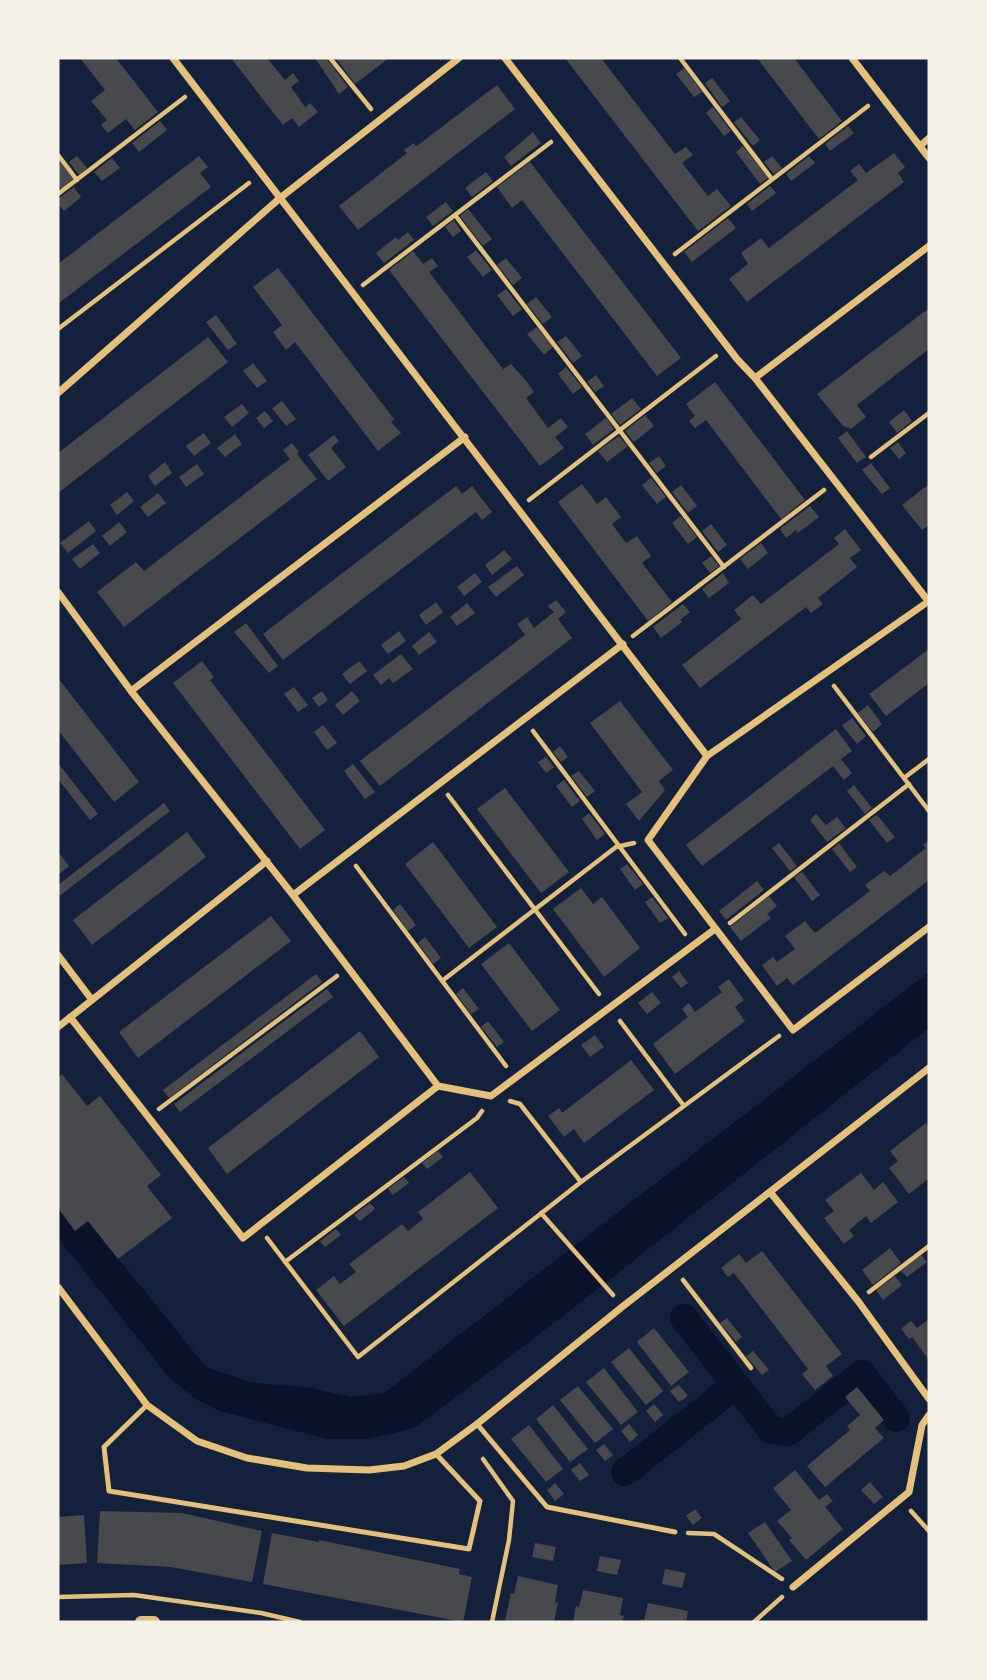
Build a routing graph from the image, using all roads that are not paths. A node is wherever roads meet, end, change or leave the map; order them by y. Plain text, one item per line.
1 (173, 58) edge
2 (458, 58) edge
3 (505, 58) edge
4 (852, 58) edge
5 (929, 138) edge
6 (920, 146) junction
7 (929, 158) edge
8 (279, 198) junction
9 (929, 246) edge
10 (755, 378) junction
11 (58, 393) edge
12 (465, 437) junction
13 (58, 592) edge
14 (929, 602) edge
15 (623, 644) junction
16 (131, 691) junction
17 (707, 757) junction
18 (267, 861) junction
19 (293, 895) junction
20 (929, 927) edge
21 (717, 930) junction
22 (58, 955) edge
23 (92, 1000) junction
24 (70, 1017) junction
25 (58, 1027) edge
26 (929, 1068) edge
27 (438, 1086) junction
28 (770, 1192) junction
29 (58, 1287) edge
30 (929, 1399) edge
31 (147, 1405) junction
32 (929, 1415) edge
33 (477, 1424) junction
34 (436, 1454) junction
35 (675, 1532) road end
36 (793, 1587) road end
37 (141, 1622) edge
38 (154, 1622) edge

1 - 8 street
2 - 8 street
3 - 10 street
4 - 6 street
5 - 6 street
6 - 7 street
8 - 11 street
8 - 12 street
9 - 10 street
10 - 14 street
12 - 15 street
12 - 16 street
13 - 16 street
14 - 17 street
15 - 17 street
15 - 19 street
16 - 18 street
17 - 21 street
18 - 19 street
18 - 23 street
19 - 27 street
20 - 21 street
21 - 27 street
22 - 23 street
23 - 24 street
24 - 25 street
24 - 27 street
26 - 28 street
28 - 30 street
28 - 33 street
29 - 31 street
31 - 34 street
31 - 34 lane
32 - 36 street
33 - 34 street
33 - 35 lane
37 - 38 street

